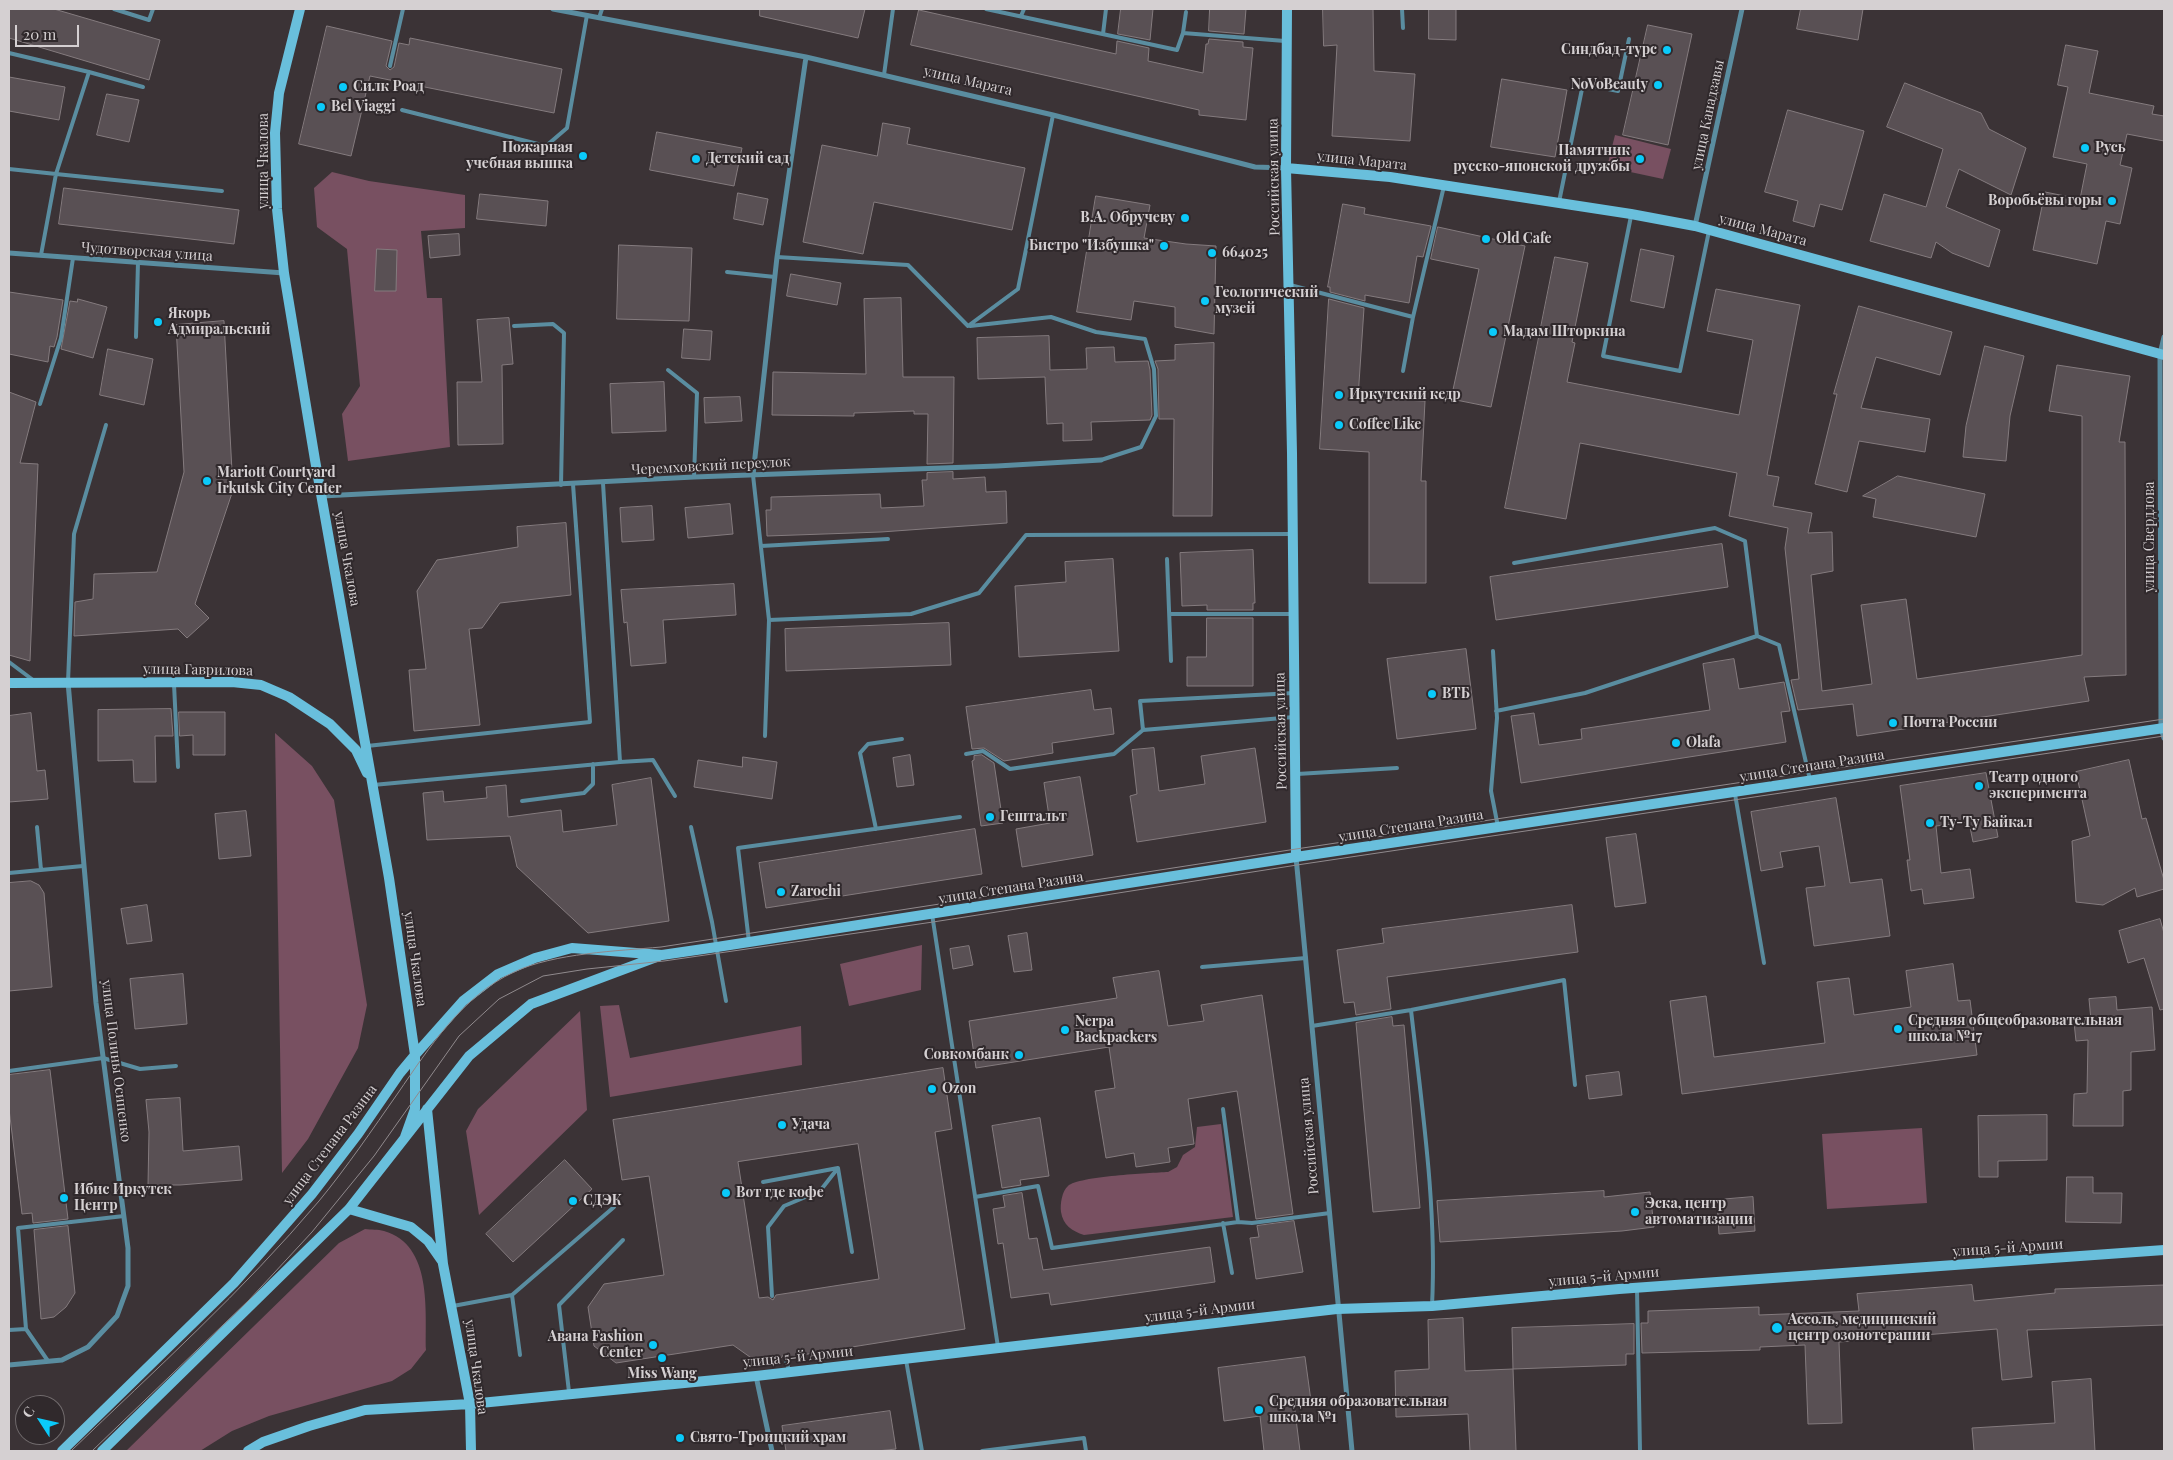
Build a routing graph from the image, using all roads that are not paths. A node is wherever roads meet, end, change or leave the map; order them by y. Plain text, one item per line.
1 (114, 9) edge
2 (153, 9) edge
3 (300, 9) edge
4 (403, 9) edge
5 (553, 9) edge
6 (602, 9) edge
7 (893, 9) edge
8 (986, 9) edge
9 (1024, 9) edge
10 (1106, 9) edge
11 (1287, 9) edge
12 (1402, 9) edge
13 (1742, 9) edge
14 (1186, 12) dead end
15 (587, 15) junction
16 (1022, 16) junction
17 (599, 18) junction
18 (1402, 28) dead end
19 (1184, 33) junction
20 (1103, 34) junction
21 (1630, 39) dead end
22 (1287, 42) junction
23 (9, 53) edge
24 (806, 58) junction
25 (390, 66) dead end
26 (88, 72) junction
27 (884, 75) junction
28 (143, 86) dead end
29 (402, 110) dead end
30 (1053, 115) junction
31 (1286, 168) junction
32 (9, 169) edge
33 (56, 174) junction
34 (1444, 185) junction
35 (222, 191) dead end
36 (1559, 202) junction
37 (1631, 214) junction
38 (1695, 226) junction
39 (1709, 230) junction
40 (9, 253) edge
41 (41, 255) junction
42 (777, 257) junction
43 (73, 258) junction
44 (138, 262) junction
45 (727, 272) dead end
46 (284, 273) junction
47 (775, 277) junction
48 (1290, 285) junction
49 (1413, 317) junction
50 (514, 326) dead end
51 (968, 326) junction
52 (2164, 336) edge
53 (136, 337) dead end
54 (2162, 355) edge
55 (668, 370) dead end
56 (1403, 371) dead end
57 (40, 404) dead end
58 (106, 426) dead end
59 (1101, 460) joint
60 (753, 475) junction
61 (694, 477) junction
62 (603, 483) junction
63 (573, 484) junction
64 (561, 485) junction
65 (322, 496) junction
66 (1292, 534) junction
67 (888, 539) dead end
68 (761, 546) junction
69 (1167, 559) dead end
70 (1514, 562) dead end
71 (1170, 614) junction
72 (1293, 614) junction
73 (770, 620) junction
74 (1757, 636) junction
75 (1493, 651) dead end
76 (1171, 660) dead end
77 (9, 662) edge
78 (68, 682) junction
79 (174, 682) junction
80 (9, 683) edge
81 (39, 684) junction
82 (1294, 693) junction
83 (1496, 711) junction
84 (1294, 718) junction
85 (2163, 728) edge
86 (1143, 730) junction
87 (764, 736) dead end
88 (2164, 738) edge
89 (902, 739) dead end
90 (366, 746) junction
91 (966, 754) dead end
92 (620, 762) junction
93 (593, 764) junction
94 (178, 767) dead end
95 (1397, 768) dead end
96 (1295, 774) junction
97 (1810, 780) junction
98 (373, 785) junction
99 (1734, 792) junction
100 (675, 796) dead end
101 (522, 801) dead end
102 (960, 817) dead end
103 (37, 827) dead end
104 (691, 827) dead end
105 (1498, 827) junction
106 (876, 828) junction
107 (1296, 857) junction
108 (83, 866) junction
109 (41, 870) junction
110 (9, 873) edge
111 (932, 914) junction
112 (749, 942) junction
113 (716, 947) junction
114 (662, 955) junction
115 (1306, 958) junction
116 (1764, 963) dead end
117 (1202, 967) dead end
118 (726, 1001) dead end
119 (1412, 1010) junction
120 (1312, 1026) junction
121 (415, 1054) junction
122 (104, 1058) junction
123 (176, 1066) dead end
124 (9, 1071) edge
125 (1575, 1084) dead end
126 (427, 1109) junction
127 (1223, 1109) dead end
128 (405, 1137) junction
129 (838, 1168) junction
130 (763, 1182) dead end
131 (975, 1198) junction
132 (614, 1207) dead end
133 (349, 1208) junction
134 (1330, 1213) junction
135 (124, 1216) junction
136 (1238, 1222) junction
137 (1223, 1224) junction
138 (623, 1240) dead end
139 (2164, 1250) edge
140 (852, 1252) dead end
141 (443, 1264) junction
142 (1232, 1273) dead end
143 (1637, 1288) junction
144 (512, 1295) junction
145 (772, 1296) dead end
146 (453, 1306) junction
147 (1432, 1306) junction
148 (1337, 1309) junction
149 (26, 1329) junction
150 (9, 1330) edge
151 (998, 1348) junction
152 (520, 1355) dead end
153 (785, 1358) dead end
154 (906, 1359) junction
155 (48, 1361) junction
156 (9, 1365) edge
157 (790, 1372) junction
158 (756, 1376) junction
159 (570, 1394) junction
160 (470, 1404) junction
161 (62, 1451) edge
162 (102, 1451) edge
163 (248, 1451) edge
164 (471, 1451) edge
165 (772, 1451) edge
166 (922, 1451) edge
167 (982, 1451) edge
168 (1086, 1451) edge
169 (1352, 1451) edge
170 (1640, 1451) edge

1 - 2 lane
3 - 46 main road, улица Чкалова
4 - 25 lane
5 - 15 street, улица Марата
6 - 17 lane
7 - 27 lane
8 - 16 lane
9 - 16 lane
10 - 20 lane
11 - 22 main road, Российская улица
12 - 18 lane
13 - 38 street, улица Канадзавы
14 - 19 lane
15 - 17 street, улица Марата
15 - 29 lane
16 - 20 lane
17 - 24 street, улица Марата
19 - 20 lane
19 - 22 lane
21 - 36 lane
22 - 31 main road, Российская улица
23 - 26 lane
24 - 27 street, улица Марата
24 - 42 street
26 - 28 lane
26 - 33 lane
27 - 30 street, улица Марата
30 - 31 street, улица Марата
30 - 51 lane
31 - 34 main road, улица Марата
31 - 48 main road, Российская улица
32 - 33 lane
33 - 35 lane
33 - 41 lane
34 - 36 main road, улица Марата
34 - 49 lane
36 - 37 main road, улица Марата
37 - 38 main road, улица Марата
37 - 39 lane
38 - 39 main road, улица Марата
39 - 54 main road, улица Марата
40 - 41 street, Чудотворская улица
41 - 43 street, Чудотворская улица
42 - 47 street
42 - 51 lane
43 - 44 street, Чудотворская улица
43 - 57 lane
44 - 46 street, Чудотворская улица
44 - 53 lane
45 - 47 lane
46 - 65 main road, улица Чкалова
47 - 60 street
48 - 49 lane
48 - 66 main road, Российская улица
49 - 56 lane
50 - 64 lane
51 - 59 lane
52 - 54 street, улица Свердлова
54 - 85 street, улица Свердлова
55 - 61 lane
58 - 78 lane
59 - 60 street, Черемховский переулок
60 - 61 street, Черемховский переулок
60 - 68 lane
61 - 62 street, Черемховский переулок
62 - 63 street, Черемховский переулок
62 - 92 lane
63 - 64 street, Черемховский переулок
63 - 90 lane
64 - 65 street, Черемховский переулок
65 - 90 main road, улица Чкалова
66 - 72 main road, Российская улица
66 - 73 lane
67 - 68 lane
68 - 73 lane
69 - 71 lane
70 - 74 lane
71 - 72 lane
71 - 76 lane
72 - 82 main road, Российская улица
73 - 87 lane
74 - 83 lane
74 - 97 lane
75 - 83 lane
77 - 81 lane
78 - 79 main road, улица Гаврилова
78 - 81 main road, улица Гаврилова
78 - 108 street, улица Полины Осипенко
79 - 94 lane
79 - 98 main road, улица Гаврилова
80 - 81 main road, улица Гаврилова
82 - 84 main road, Российская улица
82 - 86 lane
83 - 105 lane
84 - 86 lane
84 - 96 main road, Российская улица
85 - 88 street, улица Свердлова
85 - 97 main road, улица Степана Разина
86 - 91 lane
89 - 106 lane
90 - 98 main road, улица Чкалова
92 - 93 lane
92 - 100 lane
93 - 98 lane
93 - 101 lane
95 - 96 lane
96 - 107 main road, Российская улица
97 - 99 main road, улица Степана Разина
98 - 121 main road, улица Чкалова
99 - 105 main road, улица Степана Разина
99 - 116 lane
102 - 106 lane
103 - 109 lane
104 - 113 lane
105 - 107 main road, улица Степана Разина
106 - 112 lane
107 - 111 main road, улица Степана Разина
107 - 115 street, Российская улица
108 - 109 lane
108 - 122 street, улица Полины Осипенко
109 - 110 lane
111 - 112 main road, улица Степана Разина
111 - 131 lane
112 - 113 main road, улица Степана Разина
113 - 114 main road, улица Степана Разина
113 - 118 lane
114 - 121 main road, улица Степана Разина
114 - 126 main road, улица Степана Разина
115 - 117 lane
115 - 120 street, Российская улица
119 - 120 lane
119 - 125 lane
119 - 147 lane
120 - 134 street, Российская улица
121 - 128 main road, улица Чкалова
121 - 161 main road, улица Степана Разина
122 - 123 lane
122 - 124 lane
122 - 135 street, улица Полины Осипенко
126 - 128 main road, улица Степана Разина
126 - 141 main road, улица Чкалова
127 - 136 lane
128 - 133 main road, улица Степана Разина
129 - 130 lane
129 - 140 lane
129 - 145 lane
131 - 137 lane
131 - 151 lane
132 - 144 lane
133 - 141 main road
133 - 162 main road, улица Степана Разина
134 - 136 lane
134 - 148 street, Российская улица
135 - 149 lane
135 - 155 street, улица Полины Осипенко
136 - 137 lane
137 - 142 lane
138 - 159 lane
139 - 143 main road, улица 5-й Армии
141 - 146 main road, улица Чкалова
143 - 147 main road, улица 5-й Армии
143 - 170 lane
144 - 146 lane
144 - 152 lane
146 - 160 main road, улица Чкалова
147 - 148 main road, улица 5-й Армии
148 - 151 main road, улица 5-й Армии
148 - 169 street, Российская улица
149 - 150 lane
149 - 155 lane
151 - 154 main road, улица 5-й Армии
153 - 157 lane
154 - 157 main road, улица 5-й Армии
154 - 166 lane
155 - 156 street, улица Полины Осипенко
157 - 158 main road, улица 5-й Армии
158 - 159 main road, улица 5-й Армии
158 - 165 street
159 - 160 main road, улица 5-й Армии
160 - 163 main road, улица 5-й Армии
160 - 164 main road, улица Чкалова
167 - 168 lane

